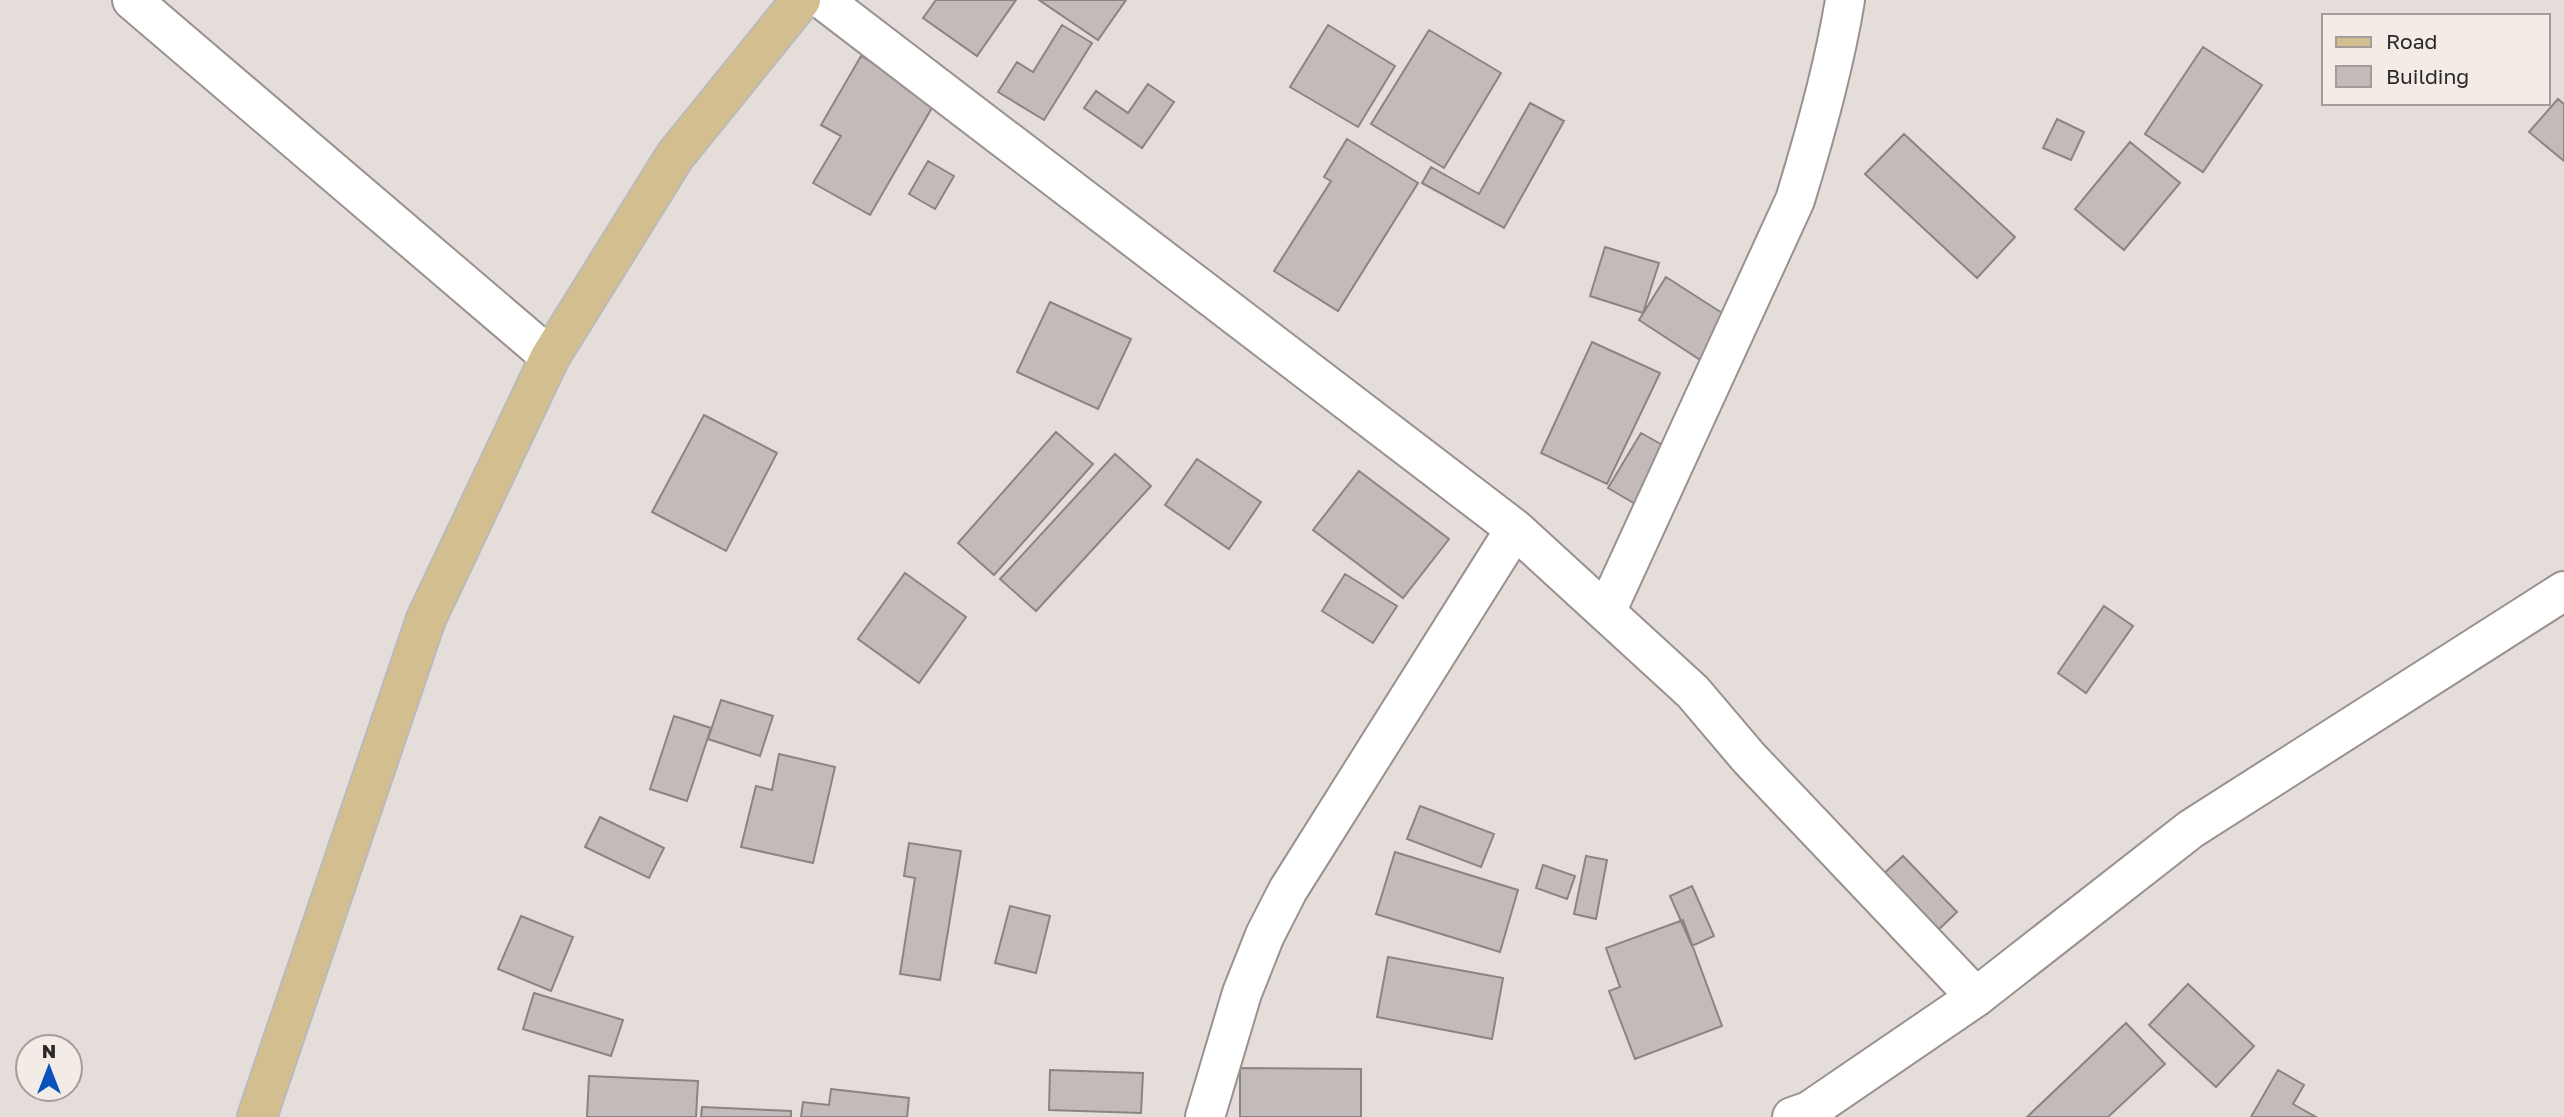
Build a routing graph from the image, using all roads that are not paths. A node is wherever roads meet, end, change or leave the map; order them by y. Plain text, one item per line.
1 (132, 0) edge
2 (801, 0) edge
3 (823, 0) edge
4 (1845, 0) edge
5 (550, 357) junction
6 (1515, 528) junction
7 (2564, 591) edge
8 (1606, 612) junction
9 (1976, 997) junction
10 (1806, 1115) edge
11 (257, 1117) edge
12 (1205, 1117) edge

1 - 5 street
2 - 5 main road
3 - 6 street
4 - 8 street
5 - 11 main road
6 - 8 street
6 - 12 street
7 - 9 street
8 - 9 street
9 - 10 street

